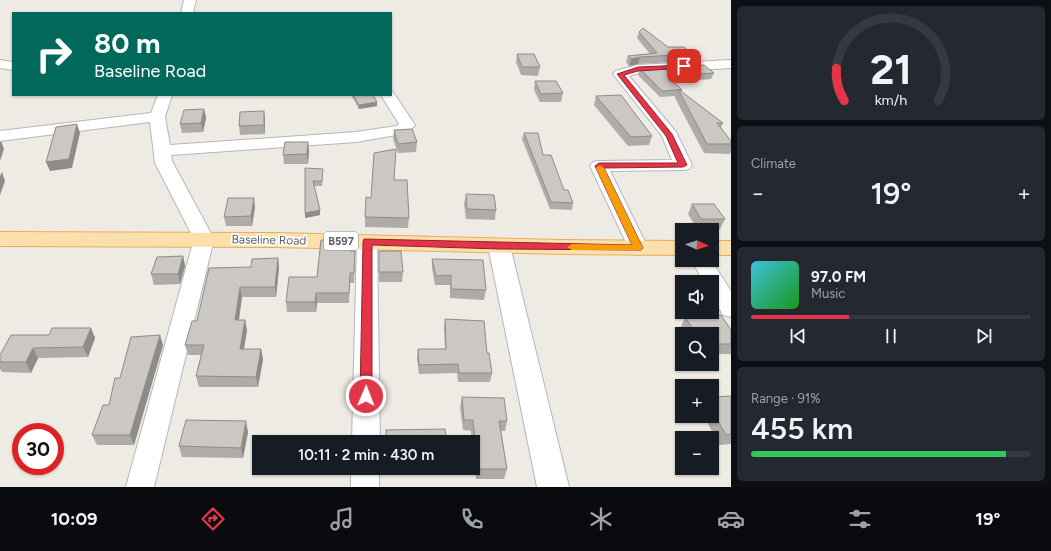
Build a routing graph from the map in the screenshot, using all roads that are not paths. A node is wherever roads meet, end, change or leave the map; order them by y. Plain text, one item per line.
1 (190, 0) edge
2 (187, 12) edge
3 (0, 64) edge
4 (731, 64) edge
5 (12, 66) edge
6 (165, 96) edge
7 (389, 96) edge
8 (157, 117) junction
9 (0, 136) edge
10 (162, 150) junction
11 (204, 238) junction
12 (0, 239) edge
13 (367, 242) junction
14 (499, 246) junction
15 (638, 248) junction
16 (675, 248) edge
17 (719, 248) edge
18 (731, 248) edge
19 (705, 267) edge
20 (731, 309) edge
21 (366, 435) edge
22 (365, 475) edge
23 (140, 487) edge
24 (365, 487) edge
25 (553, 487) edge

1 - 2 street
3 - 5 street
4 - 15 street
6 - 8 street
7 - 10 street
8 - 9 street
8 - 10 street
10 - 11 street
11 - 12 main road, Baseline Road / B597
11 - 13 main road, Baseline Road / B597
11 - 23 street
13 - 14 main road, Baseline Road / B597
13 - 21 street
14 - 15 main road, Baseline Road / B597
14 - 25 street
15 - 16 main road, Baseline Road / B597
17 - 18 main road
19 - 20 street
22 - 24 street

